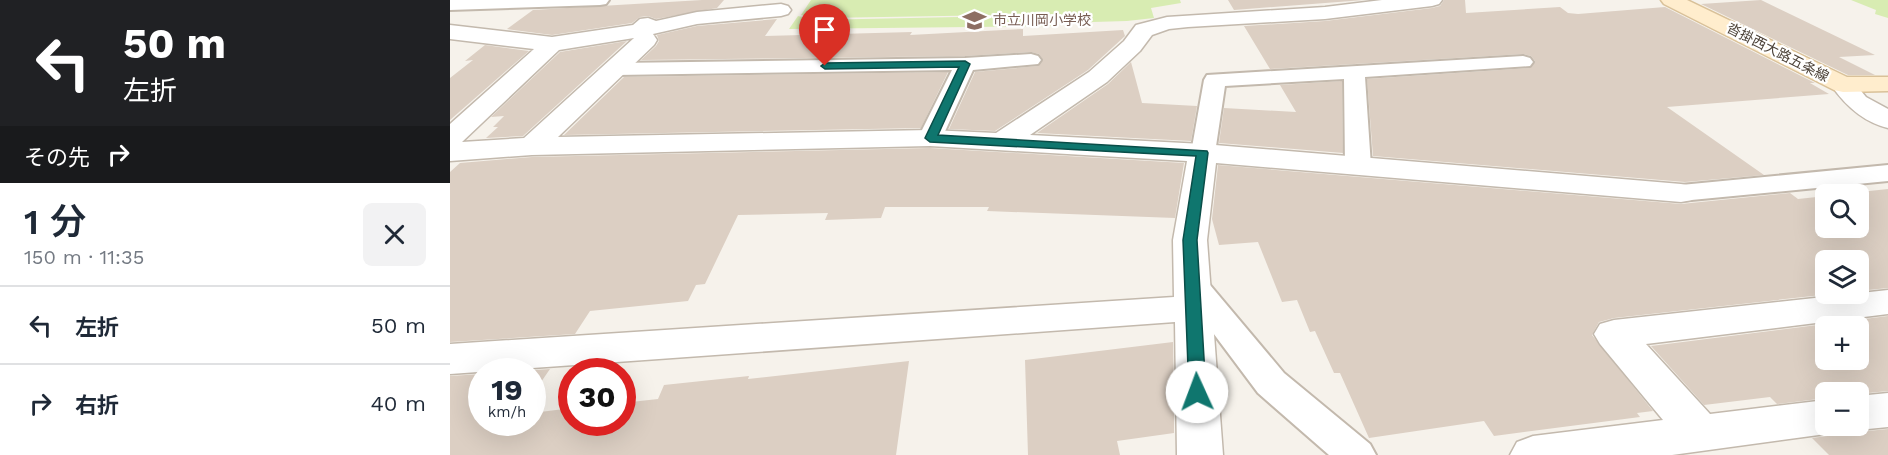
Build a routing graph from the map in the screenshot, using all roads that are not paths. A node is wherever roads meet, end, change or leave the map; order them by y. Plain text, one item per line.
1 (600, 0) edge
2 (673, 0) edge
3 (1432, 0) edge
4 (1671, 0) edge
5 (450, 5) edge
6 (781, 10) dead end
7 (640, 31) junction
8 (450, 32) edge
9 (552, 44) junction
10 (1031, 60) dead end
11 (1523, 62) dead end
12 (965, 64) junction
13 (616, 69) junction
14 (1354, 73) junction
15 (1888, 84) edge
16 (1843, 85) junction
17 (1888, 120) edge
18 (930, 138) junction
19 (450, 139) edge
20 (1001, 142) junction
21 (532, 146) junction
22 (450, 153) edge
23 (1203, 153) junction
24 (1358, 166) junction
25 (1888, 173) edge
26 (1681, 193) joint
27 (1194, 297) junction
28 (1888, 302) edge
29 (450, 359) edge
30 (1888, 410) edge
31 (1869, 412) edge
32 (1815, 418) edge
33 (1700, 433) junction
34 (1200, 455) edge
35 (1356, 455) edge
36 (1533, 455) edge

1 - 5 lane
2 - 7 street
3 - 20 street
4 - 16 main road, 沓掛西大路五条線
6 - 7 street
7 - 9 street
7 - 13 street
8 - 9 street
9 - 19 street
10 - 12 lane
11 - 14 lane
12 - 13 lane
12 - 18 lane
13 - 21 street
14 - 23 lane
14 - 24 lane
15 - 16 main road, 沓掛西大路五条線
16 - 17 street
18 - 20 street
18 - 21 street
20 - 23 street
21 - 22 street
23 - 24 street
23 - 27 street
24 - 26 street
25 - 26 lane
27 - 29 street
27 - 34 street
27 - 35 lane
28 - 33 street
30 - 31 street
32 - 33 street
33 - 36 street

